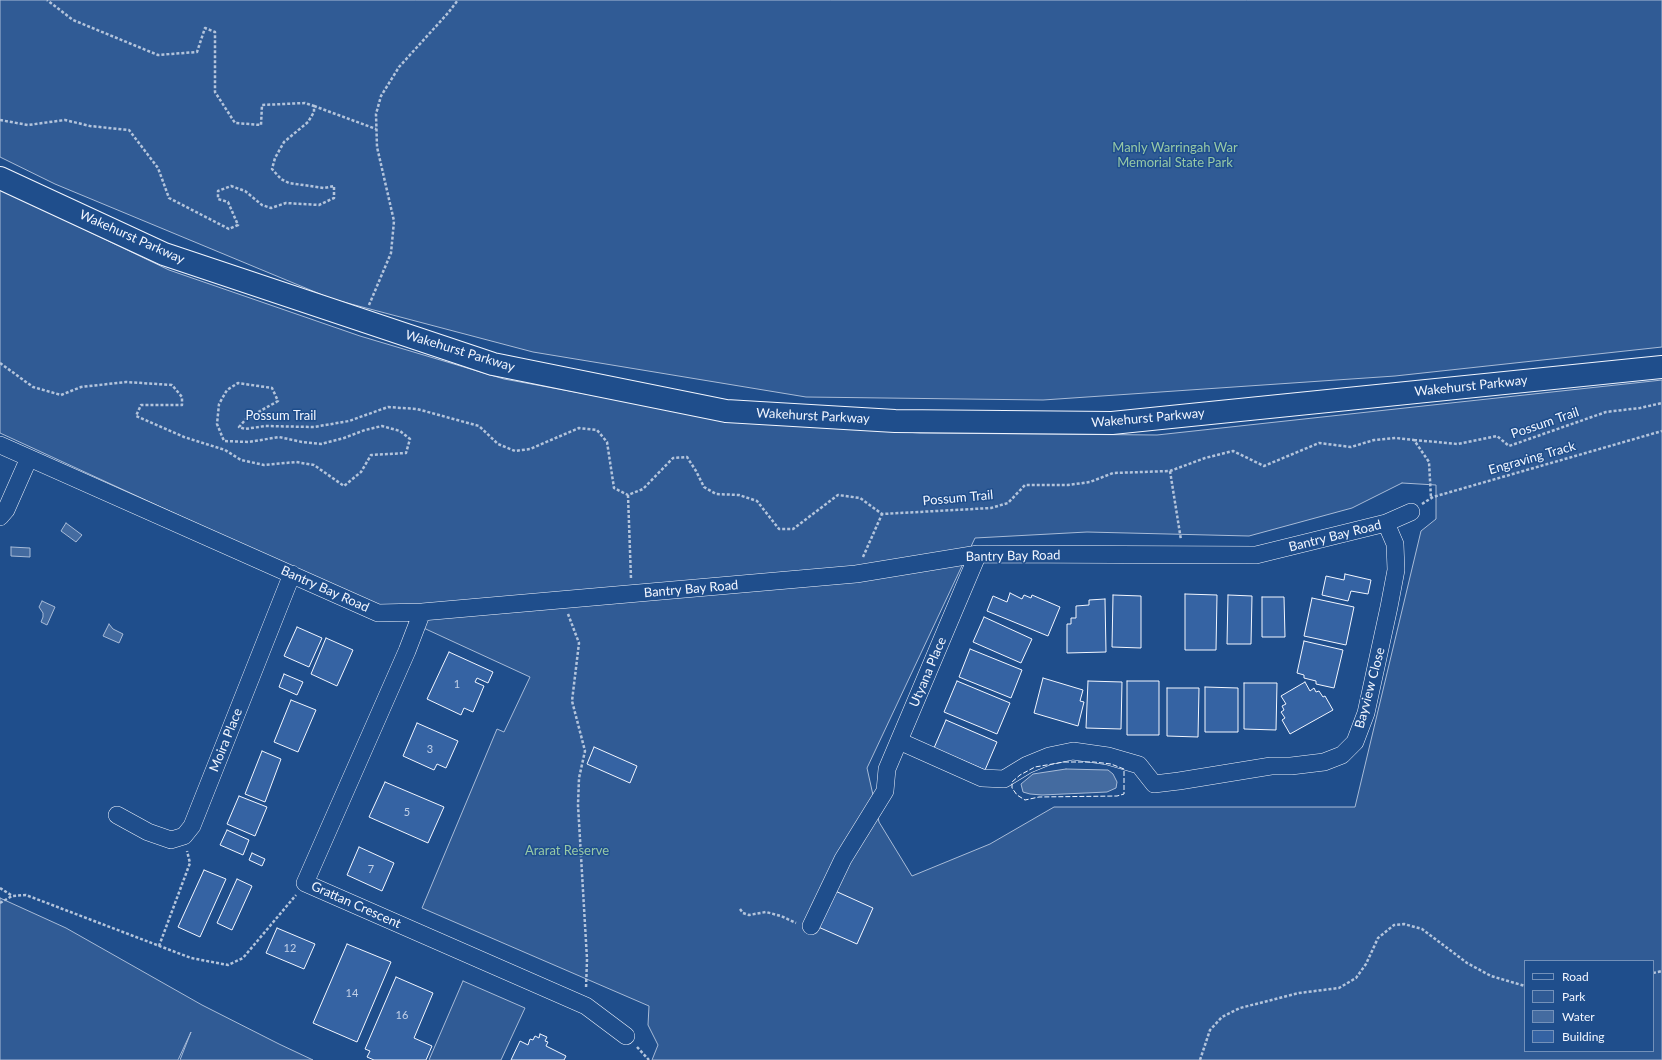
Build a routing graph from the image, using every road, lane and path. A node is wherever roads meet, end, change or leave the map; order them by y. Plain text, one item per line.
1 (48, 0) edge
2 (458, 0) edge
3 (314, 106) junction
4 (0, 120) edge
5 (376, 129) junction
6 (0, 178) edge
7 (363, 320) junction
8 (0, 364) edge
9 (1662, 367) edge
10 (1662, 403) edge
11 (1662, 431) edge
12 (1414, 440) junction
13 (0, 445) edge
14 (29, 458) junction
15 (1170, 471) junction
16 (628, 495) junction
17 (1430, 498) junction
18 (1411, 512) joint
19 (882, 514) junction
20 (0, 517) edge
21 (1386, 523) junction
22 (978, 554) junction
23 (1184, 555) junction
24 (292, 574) junction
25 (856, 574) junction
26 (632, 594) junction
27 (563, 600) junction
28 (422, 612) junction
29 (899, 741) junction
30 (117, 815) dead end
31 (184, 836) junction
32 (305, 883) junction
33 (0, 888) edge
34 (12, 896) junction
35 (0, 903) edge
36 (740, 909) dead end
37 (811, 926) joint
38 (159, 946) junction
39 (1524, 986) edge
40 (586, 1006) junction
41 (626, 1036) dead end
42 (1200, 1060) edge

1 - 3 path
2 - 5 path
3 - 4 path
3 - 5 path
5 - 7 path
6 - 7 main road, Wakehurst Parkway
7 - 9 main road, Wakehurst Parkway
8 - 16 path, Possum Trail
10 - 12 path, Possum Trail
11 - 17 path, Engraving Track
12 - 15 path, Possum Trail
12 - 17 path
13 - 14 street, Bantry Bay Road
14 - 20 street
14 - 24 street, Bantry Bay Road
15 - 19 path, Possum Trail
15 - 23 path
16 - 19 path
16 - 26 path
17 - 18 path, Engraving Track
18 - 21 street, Bantry Bay Road
19 - 25 path
21 - 23 street, Bantry Bay Road
21 - 29 street, Bayview Close
22 - 23 street, Bantry Bay Road
22 - 25 street, Bantry Bay Road
22 - 29 street, Utyana Place
24 - 28 street, Bantry Bay Road
24 - 31 street, Moira Place
25 - 26 street, Bantry Bay Road
26 - 27 street, Bantry Bay Road
27 - 28 street, Bantry Bay Road
27 - 40 path
28 - 32 street, Grattan Crescent
29 - 37 street, Utyana Place
30 - 31 street
31 - 38 path
32 - 38 path
32 - 40 street, Grattan Crescent
33 - 34 path
34 - 35 path
34 - 38 path
36 - 37 path
39 - 42 path
40 - 41 street, Grattan Crescent

